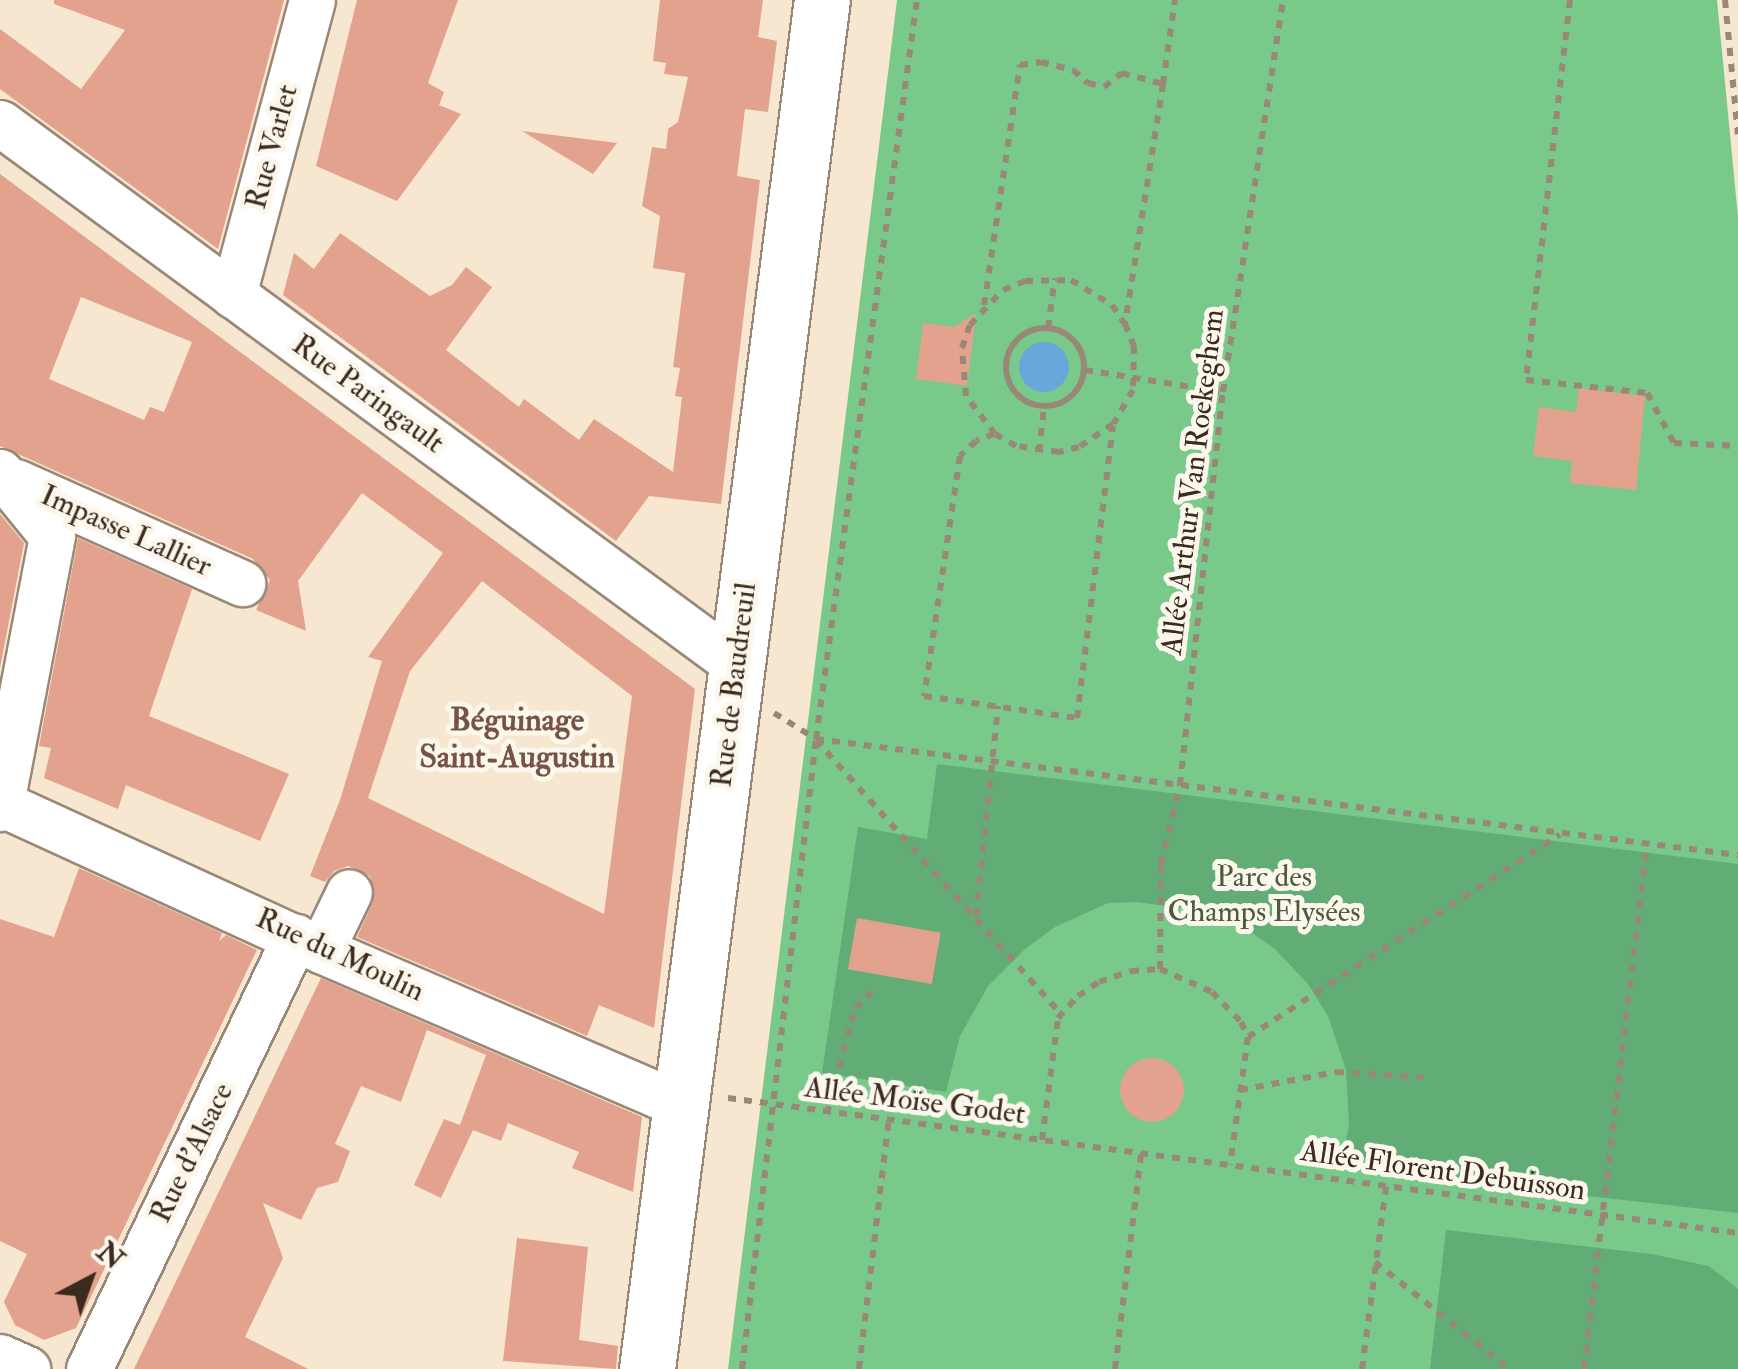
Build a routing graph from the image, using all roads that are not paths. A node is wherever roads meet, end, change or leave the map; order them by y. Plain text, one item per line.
1 (312, 0) edge
2 (822, 0) edge
3 (0, 123) edge
4 (233, 295) junction
5 (5, 476) edge
6 (242, 584) dead end
7 (734, 686) junction
8 (0, 804) edge
9 (349, 892) dead end
10 (308, 944) junction
11 (682, 1092) junction
12 (0, 1357) edge
13 (26, 1369) edge
14 (89, 1369) edge
15 (647, 1369) edge

1 - 4 street, Rue Varlet
2 - 7 main road, Rue de Baudreuil
3 - 4 street, Rue Paringault
4 - 7 street, Rue Paringault
5 - 6 street, Impasse Lallier
5 - 8 street
7 - 11 main road, Rue de Baudreuil
8 - 10 street, Rue du Moulin
9 - 10 street
10 - 11 street, Rue du Moulin
10 - 14 street, Rue d'Alsace
11 - 15 main road, Rue de Baudreuil
12 - 13 street

